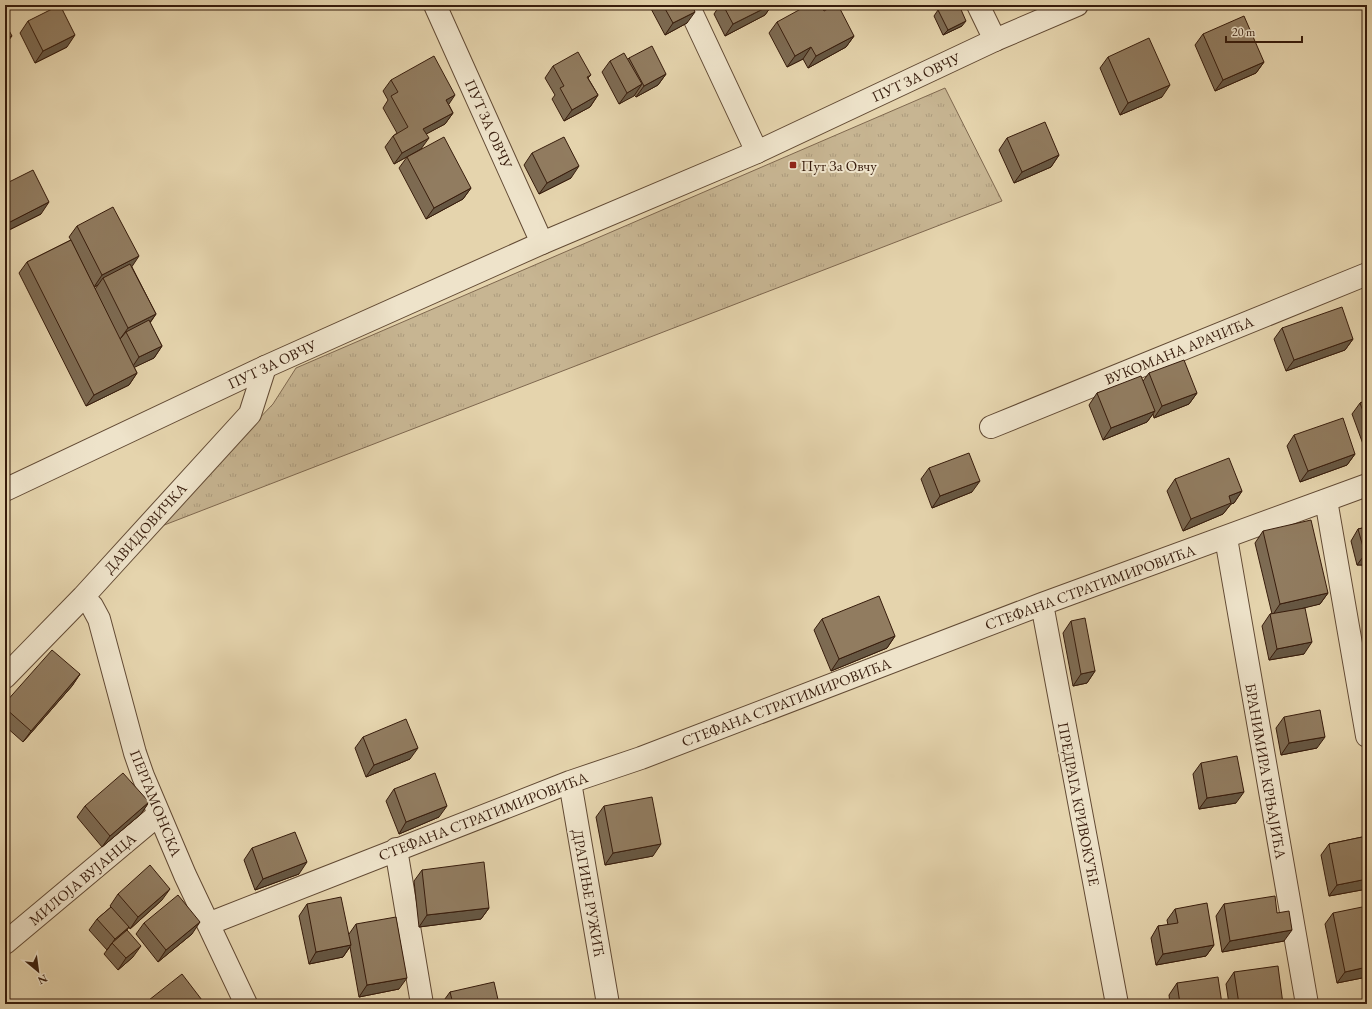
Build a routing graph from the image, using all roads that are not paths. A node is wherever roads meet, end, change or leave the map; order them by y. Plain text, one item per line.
1 (435, 5) edge
2 (688, 5) edge
3 (978, 5) edge
4 (1077, 5) edge
5 (995, 40) junction
6 (757, 152) junction
7 (542, 243) junction
8 (1367, 274) edge
9 (265, 367) junction
10 (991, 426) dead end
11 (1367, 485) edge
12 (5, 490) edge
13 (1326, 500) junction
14 (1226, 538) junction
15 (83, 597) junction
16 (1042, 604) junction
17 (5, 677) edge
18 (1367, 736) edge
19 (570, 782) junction
20 (160, 814) junction
21 (396, 849) junction
22 (208, 924) junction
23 (5, 943) edge
24 (246, 1004) edge
25 (422, 1004) edge
26 (608, 1004) edge
27 (1117, 1004) edge
28 (1307, 1004) edge

1 - 7 street, ПУТ ЗА ОВЧУ
2 - 6 street
3 - 5 street
4 - 5 street, ПУТ ЗА ОВЧУ
5 - 6 street, ПУТ ЗА ОВЧУ
6 - 7 street, ПУТ ЗА ОВЧУ
7 - 9 street, ПУТ ЗА ОВЧУ
8 - 10 street, ВУКОМАНА АРАЧИЋА
9 - 12 street, ПУТ ЗА ОВЧУ
9 - 15 street, ДАВИДОВИЧКА
11 - 13 street, СТЕФАНА СТРАТИМИРОВИЋА
13 - 14 street, СТЕФАНА СТРАТИМИРОВИЋА
13 - 18 street
14 - 16 street, СТЕФАНА СТРАТИМИРОВИЋА
14 - 28 street, БРАНИМИРА КРЊАЈИЋА
15 - 17 street, ДАВИДОВИЧКА
15 - 20 street, ПЕРГАМОНСКА
16 - 19 street, СТЕФАНА СТРАТИМИРОВИЋА
16 - 27 street, ПРЕДРАГА КРИВОКУЋЕ
19 - 21 street, СТЕФАНА СТРАТИМИРОВИЋА
19 - 26 street, ДРАГИЊЕ РУЖИЋ
20 - 22 street, ПЕРГАМОНСКА
20 - 23 street, МИЛОЈА ВУЈАНЦА
21 - 22 street, СТЕФАНА СТРАТИМИРОВИЋА
21 - 25 street
22 - 24 street, ПЕРГАМОНСКА

